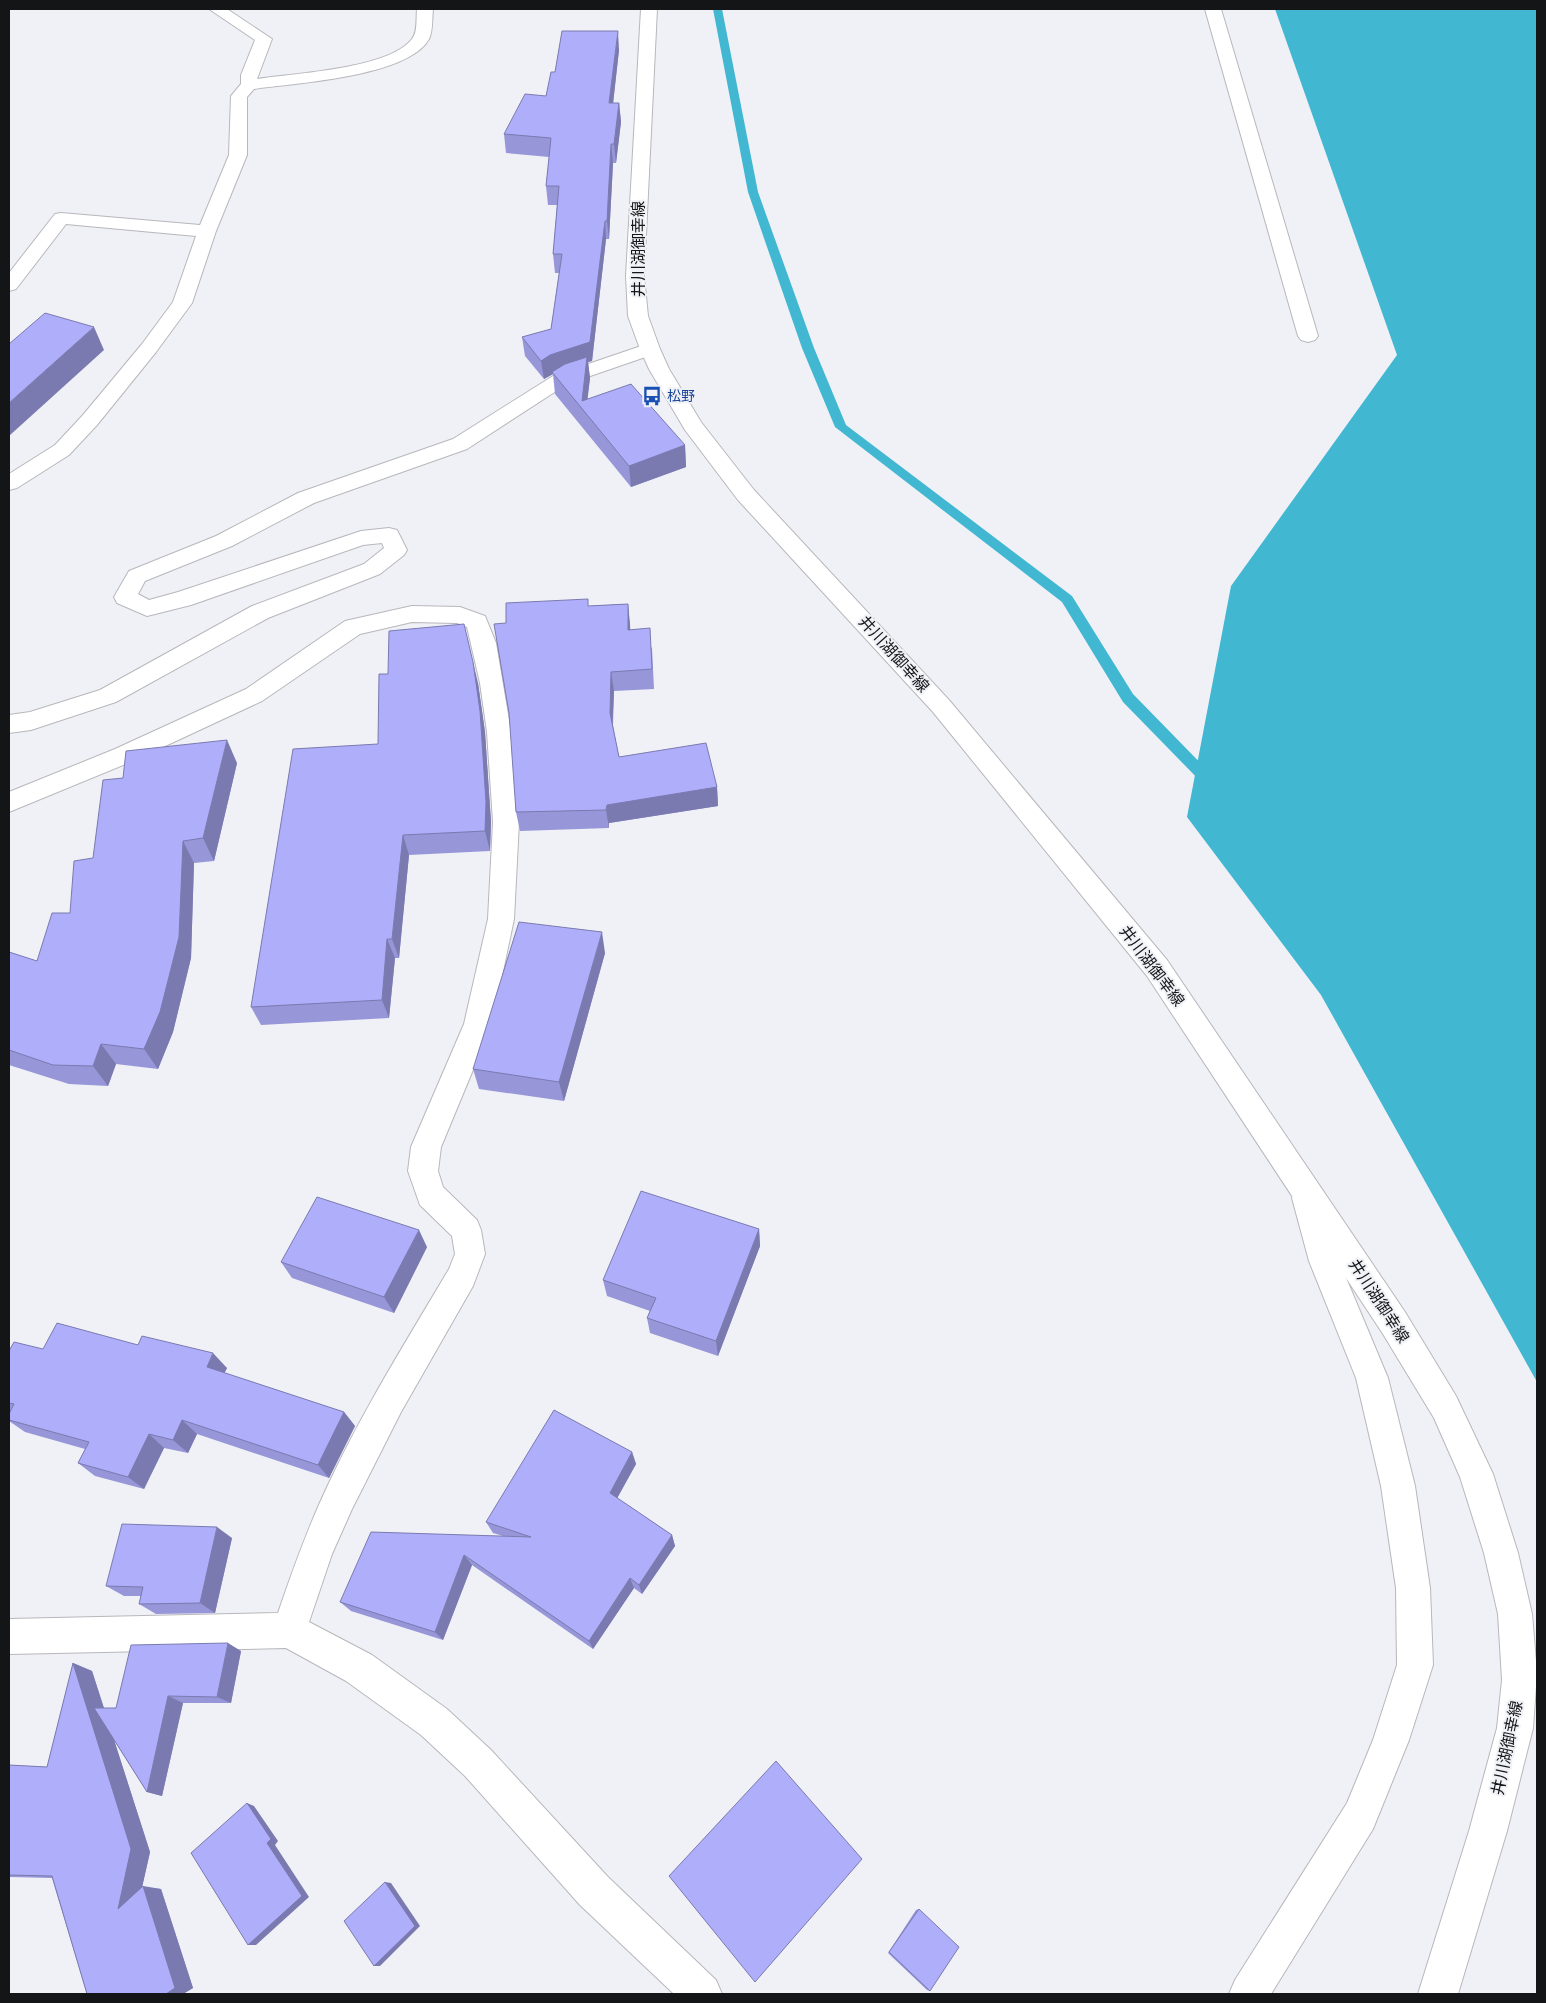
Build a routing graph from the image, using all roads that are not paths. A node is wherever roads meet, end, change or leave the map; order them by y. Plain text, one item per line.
1 (217, 9) edge
2 (425, 9) edge
3 (649, 9) edge
4 (1213, 9) edge
5 (249, 85) junction
6 (206, 231) junction
7 (9, 284) edge
8 (1308, 336) dead end
9 (650, 349) junction
10 (9, 483) edge
11 (9, 724) edge
12 (9, 802) edge
13 (1305, 1190) junction
14 (289, 1630) junction
15 (9, 1637) edge
16 (702, 1994) edge
17 (1249, 1994) edge
18 (1438, 1994) edge

1 - 5 street
2 - 5 street
3 - 9 street, 井川湖御幸線
4 - 8 street
5 - 6 street
6 - 7 street
6 - 10 street
9 - 11 street
9 - 13 street, 井川湖御幸線
12 - 14 street
13 - 17 street
13 - 18 street, 井川湖御幸線
14 - 15 street
14 - 16 street

